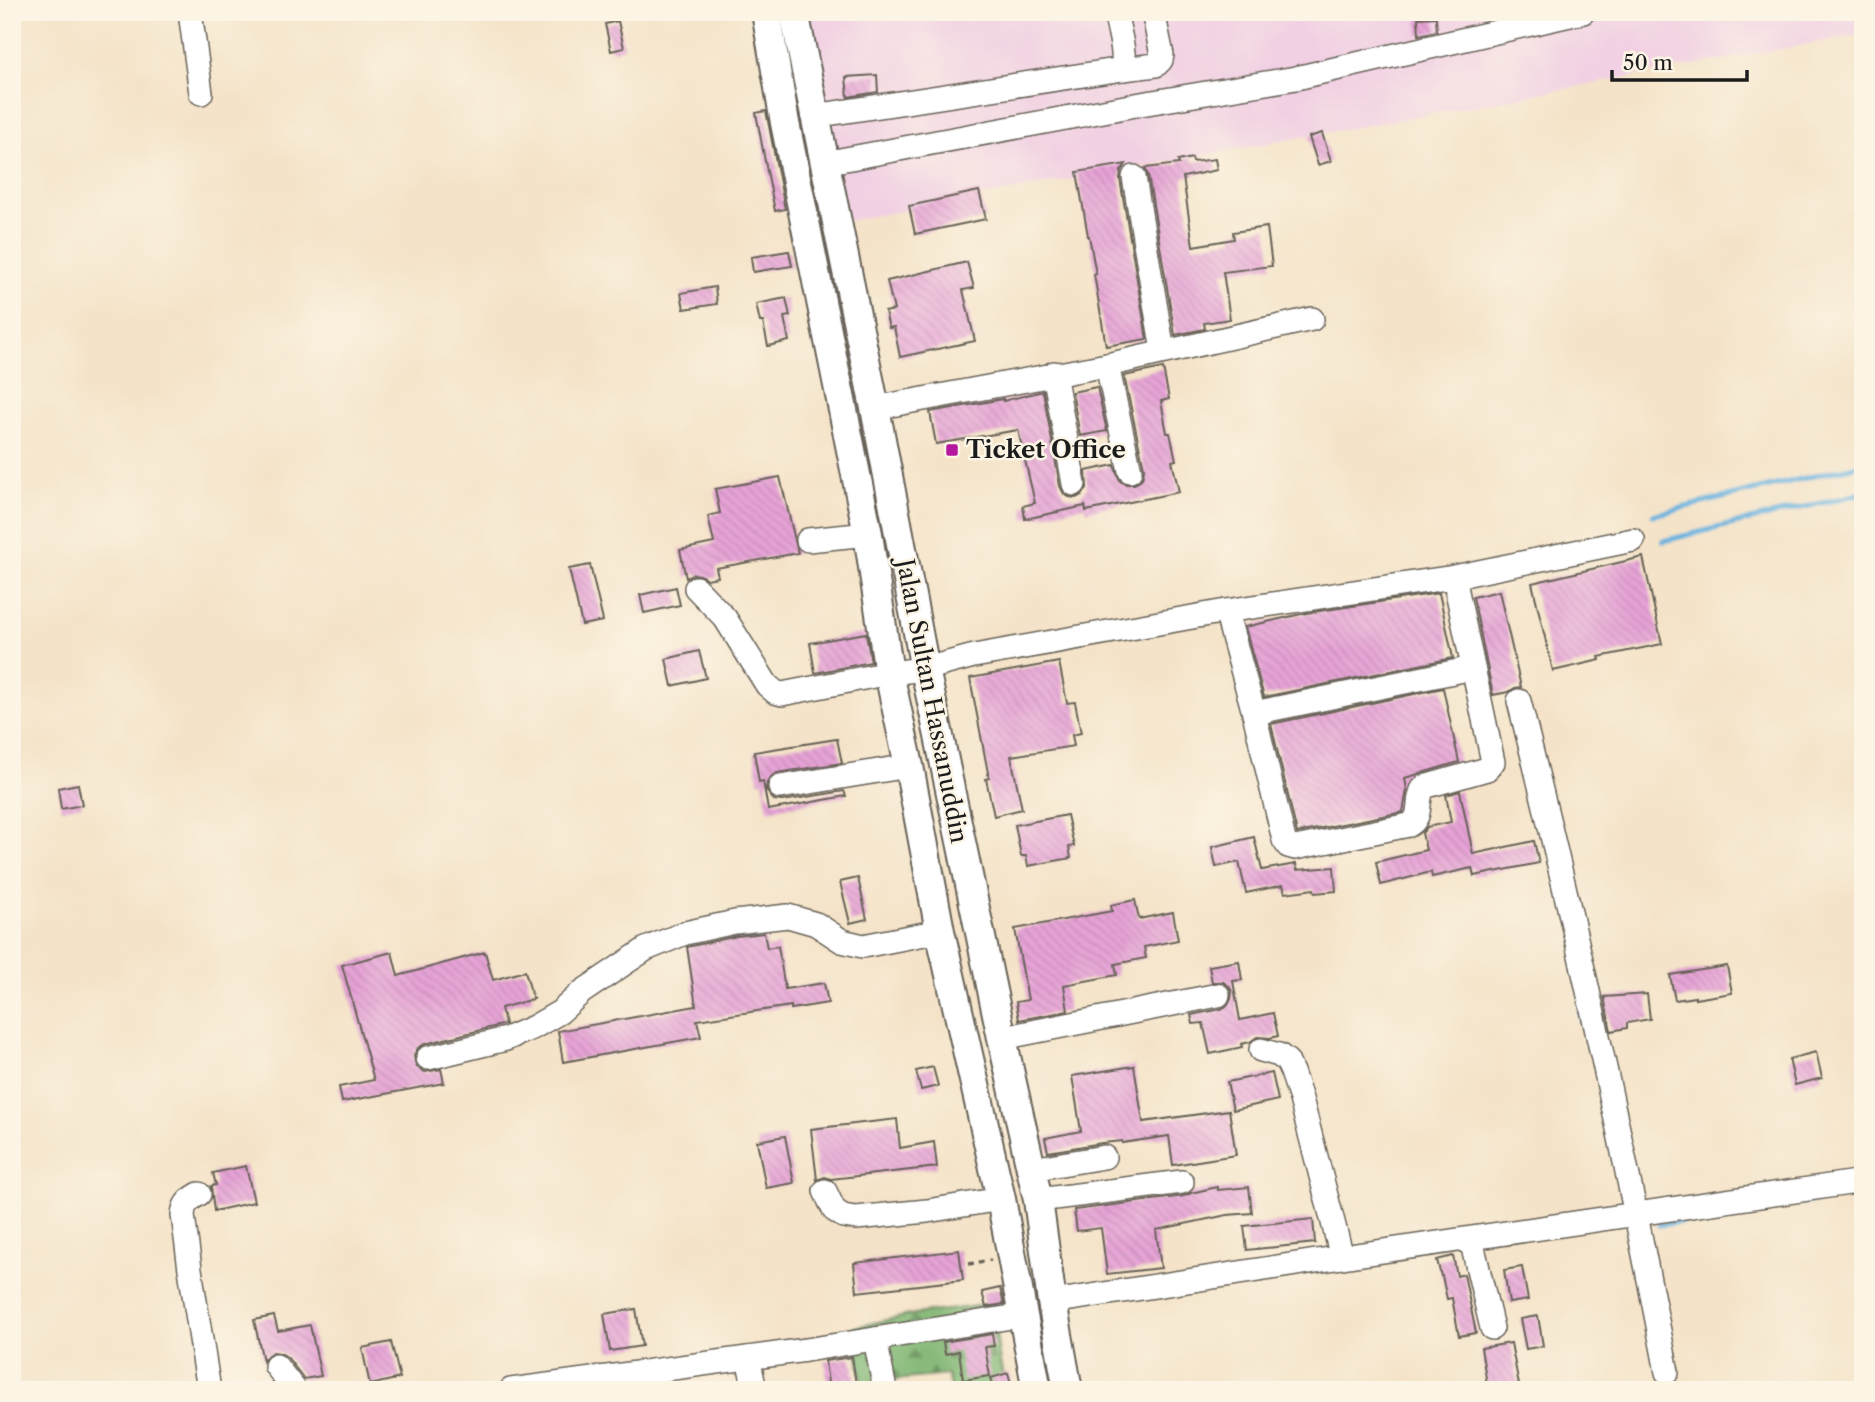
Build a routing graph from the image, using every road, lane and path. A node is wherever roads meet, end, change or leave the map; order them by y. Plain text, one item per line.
1 (190, 12) edge
2 (766, 12) edge
3 (794, 12) edge
4 (1115, 12) edge
5 (1153, 12) edge
6 (1583, 12) edge
7 (1123, 69) junction
8 (201, 93) dead end
9 (814, 116) junction
10 (785, 123) junction
11 (824, 163) junction
12 (796, 171) junction
13 (1134, 177) dead end
14 (1312, 319) dead end
15 (1163, 351) junction
16 (1107, 365) junction
17 (1055, 373) junction
18 (875, 408) junction
19 (1130, 471) dead end
20 (1074, 484) dead end
21 (868, 534) junction
22 (808, 540) dead end
23 (1633, 540) dead end
24 (1454, 577) junction
25 (696, 588) dead end
26 (1226, 611) junction
27 (1473, 668) junction
28 (925, 669) junction
29 (889, 673) junction
30 (1519, 701) dead end
31 (1255, 713) junction
32 (909, 766) junction
33 (780, 788) dead end
34 (940, 931) junction
35 (1218, 995) dead end
36 (1002, 1038) junction
37 (1261, 1050) dead end
38 (428, 1058) dead end
39 (1104, 1157) dead end
40 (1031, 1169) junction
41 (1863, 1181) edge
42 (1182, 1182) dead end
43 (825, 1191) dead end
44 (198, 1194) dead end
45 (1001, 1199) junction
46 (1038, 1200) junction
47 (1637, 1214) junction
48 (1471, 1239) junction
49 (1342, 1257) junction
50 (1052, 1302) junction
51 (1024, 1315) junction
52 (1492, 1328) dead end
53 (875, 1339) junction
54 (748, 1358) junction
55 (276, 1366) dead end
56 (1667, 1372) dead end
57 (209, 1390) edge
58 (295, 1390) edge
59 (512, 1390) edge
60 (755, 1390) edge
61 (885, 1390) edge
62 (1037, 1390) edge
63 (1068, 1390) edge

1 - 8 street
2 - 10 main road, Jalan Sultan Hassanuddin
3 - 9 main road, Jalan Sultan Hassanuddin
4 - 7 street
5 - 7 street
6 - 11 street
7 - 9 street
9 - 10 main road
9 - 11 main road, Jalan Sultan Hassanuddin
10 - 12 main road, Jalan Sultan Hassanuddin
11 - 12 main road
11 - 18 main road, Jalan Sultan Hassanuddin
12 - 21 main road, Jalan Sultan Hassanuddin
13 - 15 street
14 - 15 street
15 - 16 street
16 - 17 street
16 - 19 street
17 - 18 street
17 - 20 street
18 - 28 main road, Jalan Sultan Hassanuddin
21 - 22 street
21 - 29 main road, Jalan Sultan Hassanuddin
23 - 24 street
24 - 26 street
24 - 27 street
25 - 29 street
26 - 28 street
26 - 31 street
27 - 31 street
27 - 31 street
28 - 29 street
28 - 36 main road, Jalan Sultan Hassanuddin
29 - 32 main road, Jalan Sultan Hassanuddin
30 - 47 street
32 - 33 street
32 - 34 main road, Jalan Sultan Hassanuddin
34 - 38 street
34 - 45 main road, Jalan Sultan Hassanuddin
35 - 36 street
36 - 40 main road, Jalan Sultan Hassanuddin
37 - 49 street
39 - 40 street
40 - 46 main road, Jalan Sultan Hassanuddin
41 - 47 street
42 - 46 street
43 - 45 street
44 - 57 street
45 - 51 main road, Jalan Sultan Hassanuddin
46 - 50 main road, Jalan Sultan Hassanuddin
47 - 48 street
47 - 56 street
48 - 49 street
48 - 52 street
49 - 50 street
50 - 63 main road, Jalan Sultan Hassanuddin
51 - 53 street
51 - 62 main road, Jalan Sultan Hassanuddin
53 - 54 street
53 - 61 street
54 - 59 street
54 - 60 street
55 - 58 street

